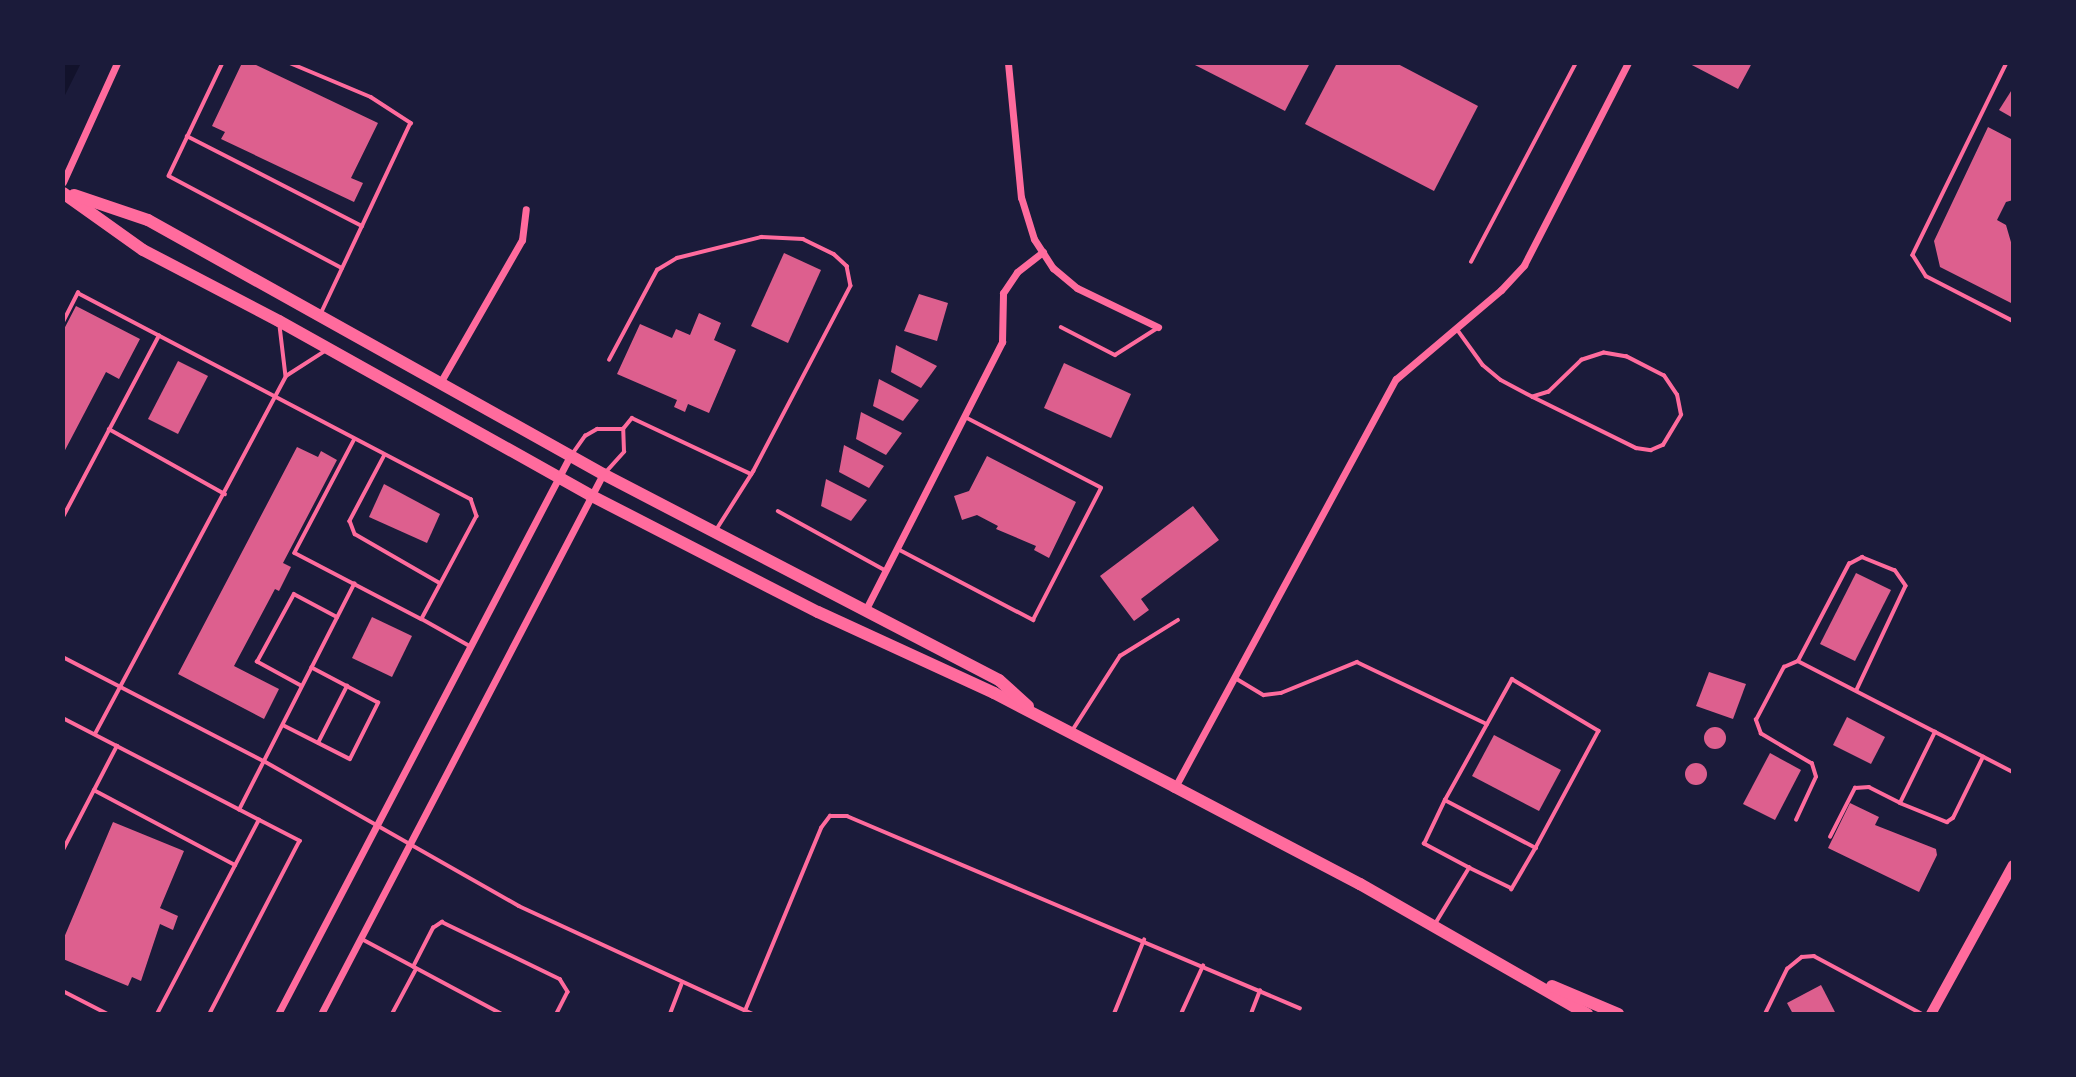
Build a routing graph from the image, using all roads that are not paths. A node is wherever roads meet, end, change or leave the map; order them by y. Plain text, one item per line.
1 (117, 63) edge
2 (223, 63) edge
3 (290, 63) edge
4 (1008, 63) edge
5 (1576, 63) edge
6 (1628, 63) edge
7 (2007, 63) edge
8 (187, 136) junction
9 (63, 181) edge
10 (63, 192) edge
11 (526, 209) dead end
12 (362, 226) junction
13 (1042, 252) junction
14 (1471, 261) dead end
15 (342, 268) junction
16 (320, 316) junction
17 (279, 321) junction
18 (2013, 321) edge
19 (63, 322) edge
20 (1061, 327) dead end
21 (1158, 327) joint
22 (1456, 327) junction
23 (159, 336) junction
24 (329, 349) junction
25 (609, 360) dead end
26 (286, 376) junction
27 (440, 383) junction
28 (275, 397) junction
29 (1533, 397) junction
30 (966, 418) junction
31 (109, 429) junction
32 (623, 429) junction
33 (355, 439) junction
34 (385, 455) junction
35 (570, 456) junction
36 (603, 474) junction
37 (751, 474) junction
38 (559, 478) junction
39 (225, 494) junction
40 (590, 495) junction
41 (778, 511) dead end
42 (63, 517) edge
43 (715, 533) junction
44 (898, 549) junction
45 (887, 571) junction
46 (441, 583) junction
47 (354, 584) junction
48 (866, 609) junction
49 (337, 617) junction
50 (422, 619) junction
51 (1178, 620) dead end
52 (472, 648) junction
53 (63, 657) edge
54 (1798, 661) junction
55 (312, 668) junction
56 (1237, 679) junction
57 (346, 686) junction
58 (121, 687) junction
59 (302, 687) junction
60 (1857, 690) junction
61 (1041, 717) junction
62 (63, 718) edge
63 (283, 724) junction
64 (1487, 724) junction
65 (1935, 732) junction
66 (1071, 733) junction
67 (95, 734) junction
68 (318, 743) junction
69 (117, 746) junction
70 (1983, 757) junction
71 (264, 761) junction
72 (2013, 772) edge
73 (1175, 787) junction
74 (94, 790) junction
75 (1445, 800) junction
76 (1900, 803) junction
77 (239, 810) junction
78 (259, 820) junction
79 (1796, 820) dead end
80 (378, 825) junction
81 (1830, 837) dead end
82 (409, 844) junction
83 (1536, 848) junction
84 (63, 850) edge
85 (236, 865) junction
86 (2013, 865) edge
87 (1469, 868) junction
88 (1434, 926) junction
89 (360, 938) junction
90 (1144, 940) junction
91 (1203, 966) junction
92 (415, 968) junction
93 (1513, 971) junction
94 (681, 985) junction
95 (63, 991) edge
96 (1260, 991) junction
97 (1300, 1008) dead end
98 (745, 1011) junction
99 (108, 1014) edge
100 (157, 1014) edge
101 (210, 1014) edge
102 (278, 1014) edge
103 (321, 1014) edge
104 (392, 1014) edge
105 (502, 1014) edge
106 (557, 1014) edge
107 (670, 1014) edge
108 (752, 1014) edge
109 (1114, 1014) edge
110 (1181, 1014) edge
111 (1251, 1014) edge
112 (1587, 1014) edge
113 (1618, 1014) edge
114 (1765, 1014) edge
115 (1922, 1014) edge
116 (1931, 1014) edge

1 - 9 street
2 - 8 lane
3 - 12 lane
4 - 13 street
5 - 14 lane
6 - 22 street
7 - 18 lane
8 - 12 lane
8 - 15 lane
10 - 16 main road
10 - 17 main road
11 - 27 street
12 - 15 lane
13 - 21 street
13 - 30 street
15 - 16 lane
16 - 27 main road
17 - 24 main road
17 - 26 lane
19 - 23 lane
20 - 21 lane
22 - 29 lane
22 - 56 street
23 - 28 lane
23 - 31 lane
24 - 26 lane
24 - 38 main road
25 - 37 lane
26 - 28 lane
27 - 35 main road
28 - 33 lane
28 - 39 lane
29 - 29 lane
30 - 44 street
30 - 44 lane
31 - 39 lane
31 - 42 lane
32 - 35 lane
32 - 36 lane
32 - 37 lane
33 - 34 lane
33 - 47 lane
34 - 46 lane
34 - 46 lane
35 - 36 main road
35 - 38 street
36 - 40 street
36 - 43 main road
37 - 43 lane
38 - 40 main road
38 - 52 street
39 - 58 lane
40 - 61 main road
40 - 82 street
41 - 45 lane
43 - 48 main road
44 - 45 street
45 - 48 street
46 - 50 lane
47 - 49 lane
47 - 50 lane
48 - 61 main road
49 - 55 lane
49 - 59 lane
50 - 52 lane
51 - 66 lane
52 - 80 street
53 - 58 lane
54 - 60 lane
54 - 60 lane
54 - 79 lane
55 - 57 lane
55 - 59 lane
56 - 64 lane
56 - 73 street
57 - 68 lane
57 - 68 lane
58 - 67 lane
58 - 71 lane
59 - 63 lane
60 - 65 lane
61 - 66 main road
62 - 67 lane
63 - 68 lane
63 - 71 lane
64 - 75 lane
64 - 83 lane
65 - 70 lane
65 - 76 lane
66 - 73 main road
67 - 69 lane
69 - 74 lane
69 - 77 lane
70 - 72 lane
70 - 76 lane
71 - 77 lane
71 - 80 lane
73 - 88 main road
74 - 84 lane
74 - 85 lane
75 - 83 lane
75 - 87 lane
76 - 81 lane
77 - 78 lane
78 - 85 lane
78 - 101 lane
80 - 82 lane
80 - 102 street
82 - 89 street
82 - 94 lane
83 - 87 lane
85 - 100 lane
86 - 116 main road
87 - 88 lane
88 - 93 main road
89 - 92 lane
89 - 103 street
90 - 91 lane
90 - 98 lane
90 - 109 lane
91 - 96 lane
91 - 110 lane
92 - 104 lane
92 - 105 lane
92 - 106 lane
93 - 112 main road
93 - 113 main road
94 - 98 lane
94 - 107 lane
95 - 99 lane
96 - 97 lane
96 - 111 lane
98 - 108 lane
114 - 115 lane

